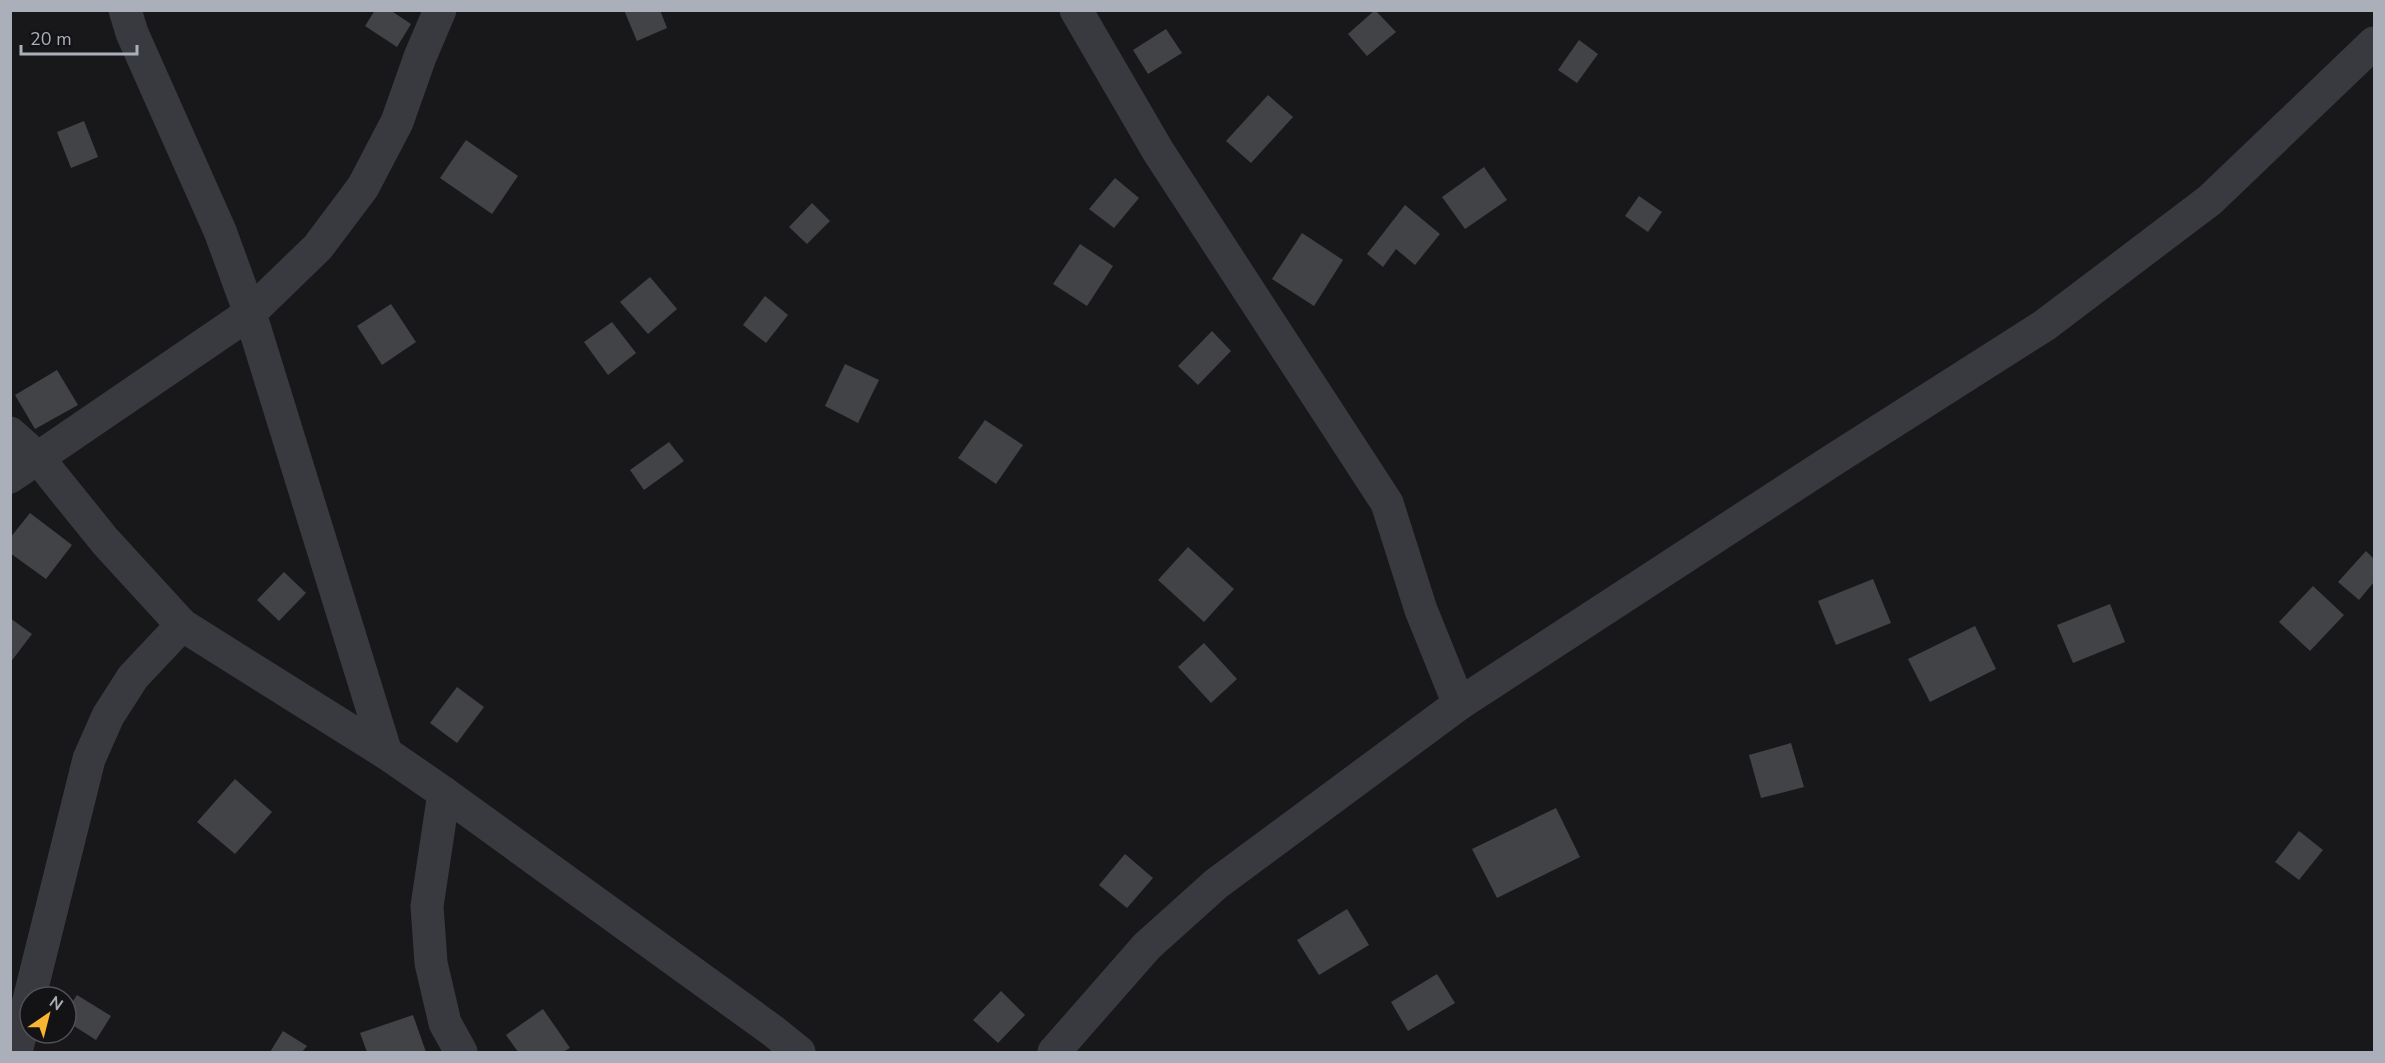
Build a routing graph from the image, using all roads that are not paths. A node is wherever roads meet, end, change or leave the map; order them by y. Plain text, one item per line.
1 (125, 10) edge
2 (440, 10) edge
3 (1076, 10) edge
4 (2374, 43) edge
5 (250, 313) junction
6 (10, 433) edge
7 (38, 458) junction
8 (10, 477) edge
9 (182, 625) junction
10 (1459, 704) junction
11 (386, 753) junction
12 (444, 793) junction
13 (16, 1053) edge
14 (461, 1053) edge
15 (799, 1053) edge
16 (1054, 1053) edge

1 - 5 street
2 - 5 street
3 - 10 street
4 - 10 street
5 - 7 street
5 - 11 street
6 - 7 street
7 - 8 street
7 - 9 street
9 - 11 street
9 - 13 street
10 - 16 street
11 - 12 street
12 - 14 street
12 - 15 street

